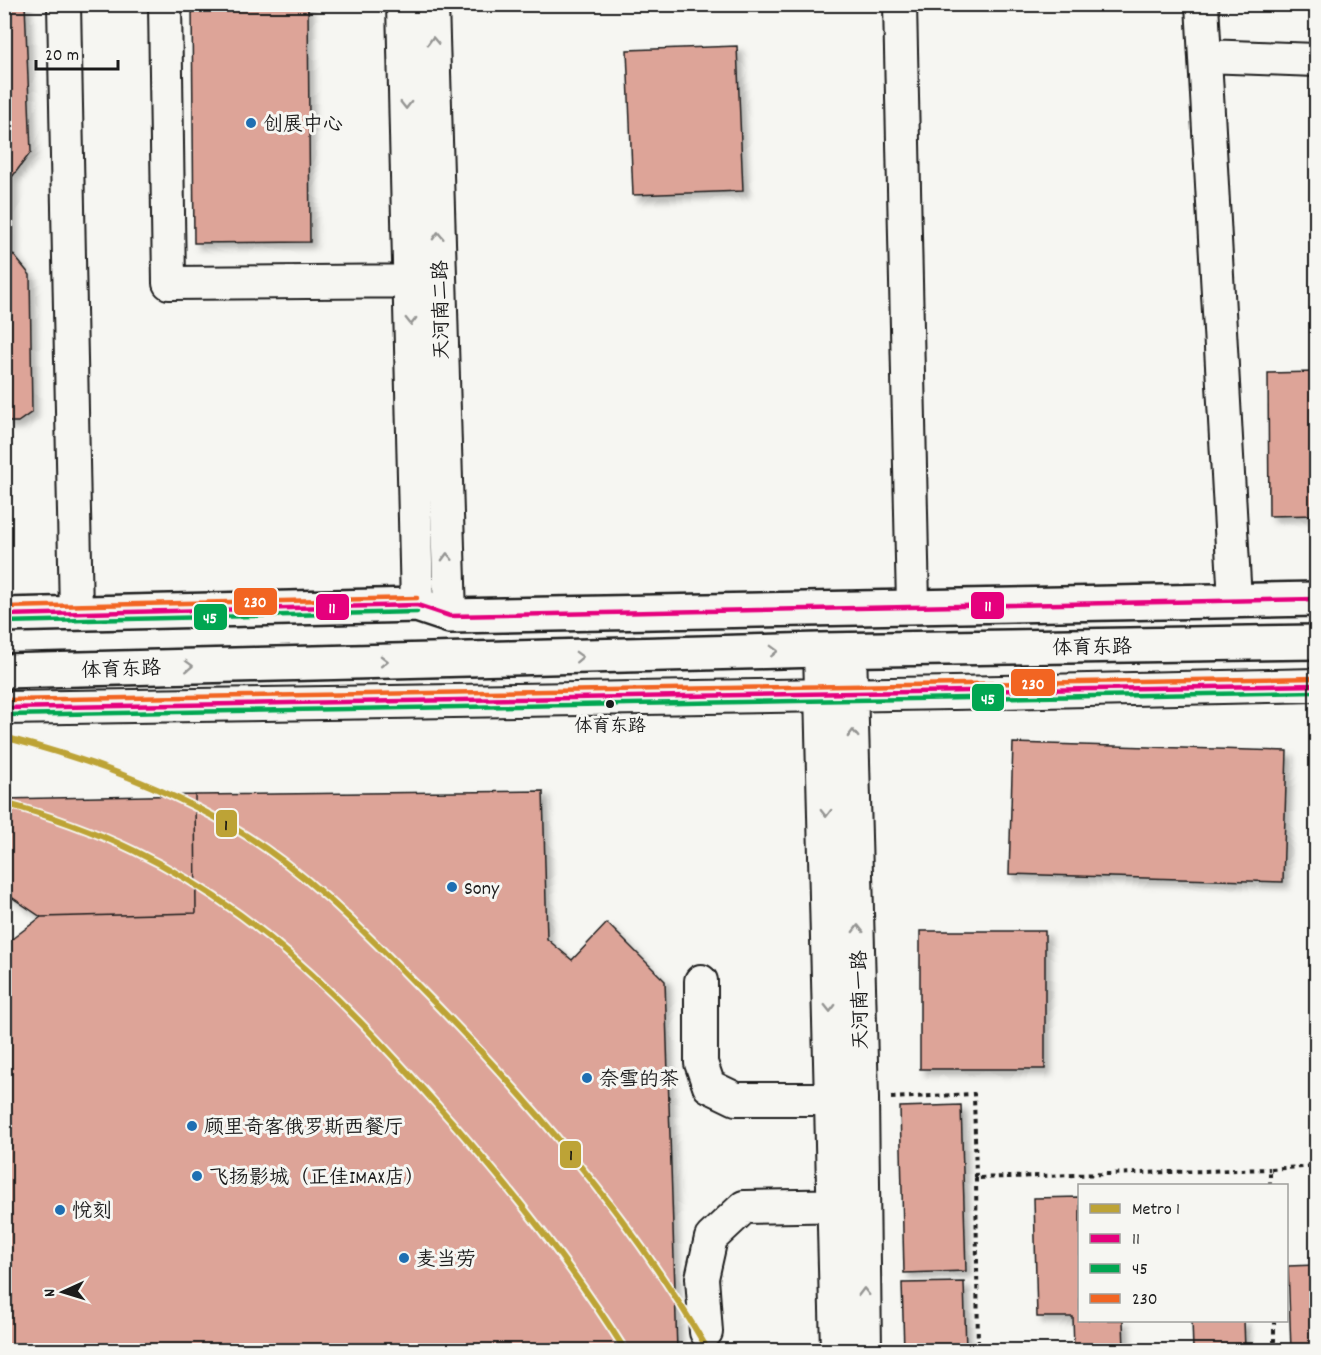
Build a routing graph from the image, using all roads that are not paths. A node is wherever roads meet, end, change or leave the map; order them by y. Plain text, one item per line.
1 (64, 4) edge
2 (165, 4) edge
3 (403, 4) edge
4 (432, 4) edge
5 (900, 4) edge
6 (1202, 4) edge
7 (1205, 56) junction
8 (1317, 60) edge
9 (425, 281) junction
10 (1317, 598) edge
11 (1236, 601) junction
12 (417, 605) junction
13 (913, 605) junction
14 (76, 613) junction
15 (4, 615) edge
16 (450, 616) junction
17 (1317, 642) edge
18 (835, 650) junction
19 (4, 671) edge
20 (1317, 685) edge
21 (837, 695) junction
22 (4, 708) edge
23 (700, 981) dead end
24 (859, 1099) junction
25 (848, 1205) junction
26 (706, 1332) dead end
27 (837, 1350) edge
28 (865, 1350) edge

1 - 14 street
2 - 9 street
3 -> 9 street, 天河南二路
9 -> 4 street, 天河南二路
5 - 13 street
6 - 7 street
7 - 8 street
7 - 11 street
9 -> 12 street, 天河南二路
16 -> 9 street, 天河南二路
10 - 11 main road
11 - 13 main road
12 - 14 main road
12 - 16 main road
13 - 16 main road
14 - 15 main road
17 - 18 main road, 体育东路
19 -> 18 main road, 体育东路
18 - 21 street
20 - 21 street
21 - 22 street
21 - 24 street
23 - 24 street
24 - 25 street
25 - 26 street
25 - 27 street
28 -> 25 street

